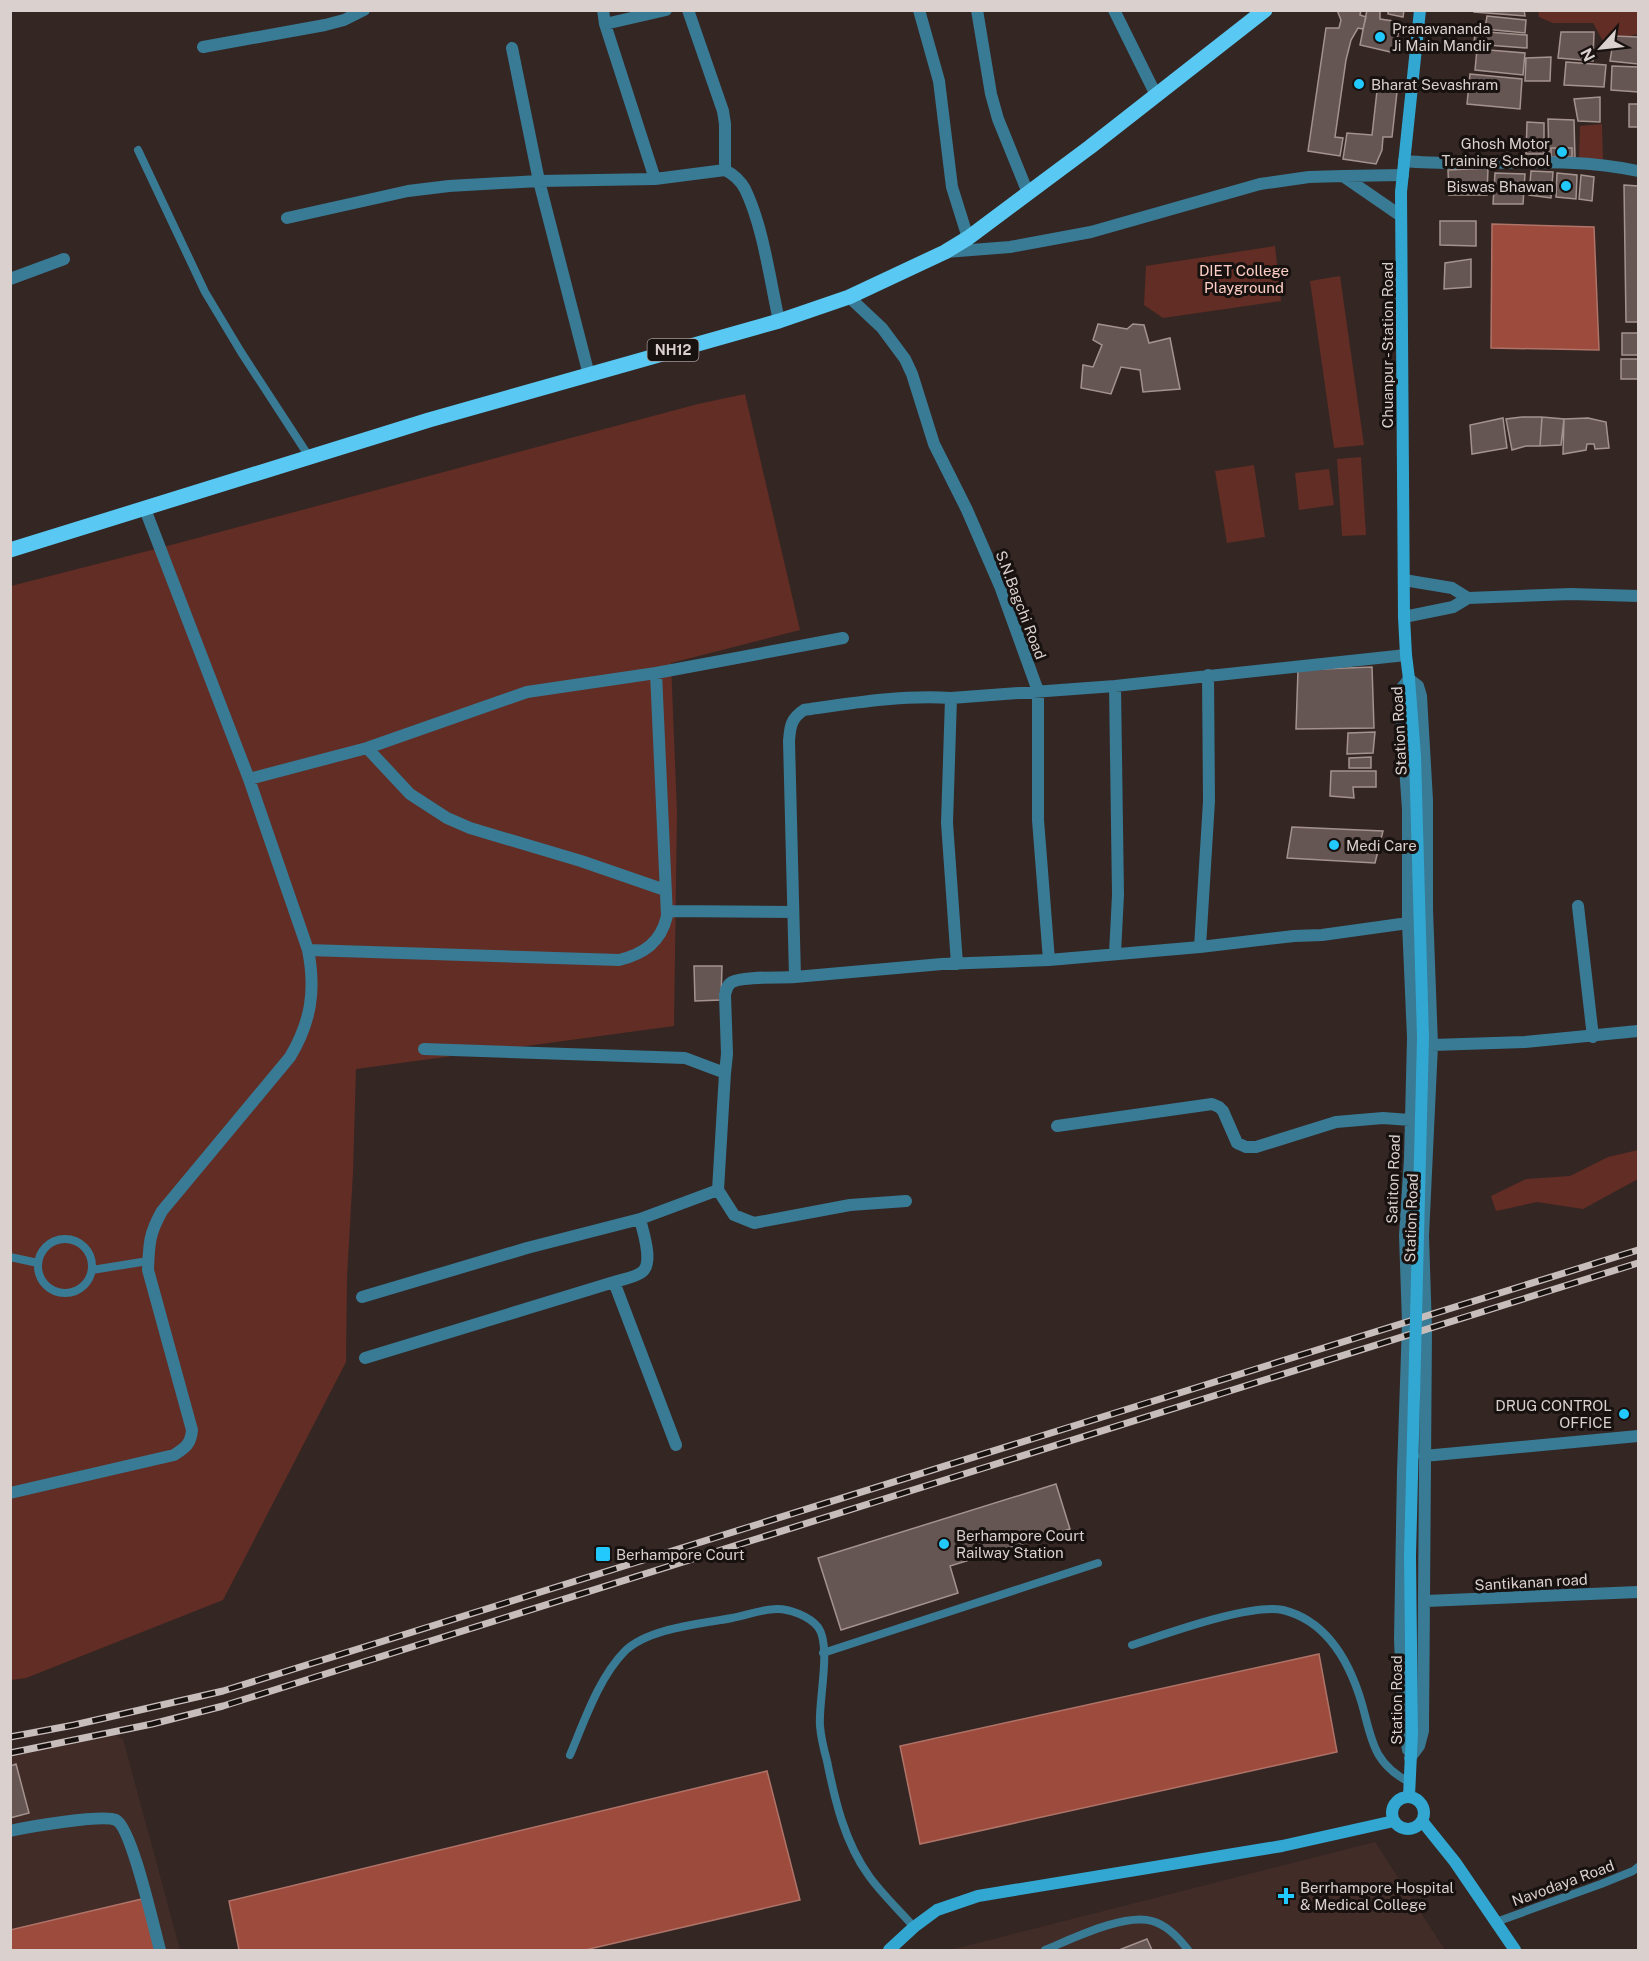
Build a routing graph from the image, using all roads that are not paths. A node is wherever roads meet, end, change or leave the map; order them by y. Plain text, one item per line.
1 (364, 10) edge
2 (603, 10) edge
3 (666, 10) edge
4 (688, 10) edge
5 (919, 10) edge
6 (977, 10) edge
7 (1114, 10) edge
8 (1265, 10) edge
9 (1420, 10) edge
10 (605, 24) junction
11 (203, 46) dead end
12 (512, 48) dead end
13 (1156, 95) junction
14 (138, 150) dead end
15 (1404, 161) junction
16 (725, 170) junction
17 (1638, 171) edge
18 (1402, 175) junction
19 (1343, 176) junction
20 (655, 179) junction
21 (539, 182) junction
22 (1028, 193) junction
23 (1401, 216) junction
24 (287, 218) dead end
25 (968, 238) junction
26 (945, 252) junction
27 (64, 259) dead end
28 (10, 279) edge
29 (849, 297) junction
30 (778, 321) junction
31 (589, 375) junction
32 (310, 458) junction
33 (145, 509) junction
34 (10, 550) edge
35 (1404, 580) junction
36 (1638, 596) edge
37 (1468, 598) junction
38 (1404, 617) junction
39 (843, 638) dead end
40 (1406, 655) junction
41 (656, 673) junction
42 (1208, 675) junction
43 (1409, 679) junction
44 (1115, 686) junction
45 (1038, 691) junction
46 (951, 698) junction
47 (367, 748) junction
48 (249, 779) junction
49 (665, 890) junction
50 (1578, 906) dead end
51 (667, 911) junction
52 (793, 912) junction
53 (1408, 923) junction
54 (1200, 946) junction
55 (308, 950) junction
56 (1115, 953) junction
57 (1049, 960) junction
58 (957, 964) junction
59 (795, 977) junction
60 (1638, 1031) edge
61 (1593, 1037) junction
62 (1432, 1045) junction
63 (424, 1049) dead end
64 (725, 1073) junction
65 (1410, 1120) junction
66 (1057, 1126) dead end
67 (718, 1190) junction
68 (906, 1201) dead end
69 (640, 1220) junction
70 (10, 1257) edge
71 (148, 1261) junction
72 (38, 1263) junction
73 (92, 1270) junction
74 (614, 1282) junction
75 (362, 1297) dead end
76 (365, 1358) dead end
77 (1638, 1436) edge
78 (676, 1445) dead end
79 (1424, 1456) junction
80 (10, 1493) edge
81 (1098, 1563) dead end
82 (1638, 1592) edge
83 (1426, 1601) junction
84 (1132, 1645) dead end
85 (823, 1653) junction
86 (1403, 1718) joint
87 (570, 1755) dead end
88 (1410, 1760) junction
89 (1409, 1782) junction
90 (1409, 1796) junction
91 (1394, 1821) junction
92 (1422, 1821) junction
93 (10, 1831) edge
94 (1638, 1866) edge
95 (1496, 1922) junction
96 (914, 1927) junction
97 (160, 1950) edge
98 (890, 1950) edge
99 (1045, 1950) edge
100 (1188, 1950) edge
101 (1515, 1950) edge

1 - 11 street
2 - 10 street
3 - 10 street
4 - 16 street
5 - 25 street
6 - 22 street
7 - 13 street
8 - 13 main road, NH12
9 - 15 street, Chuanpur - Station Road
10 - 20 street
12 - 21 street
13 - 22 main road, NH12
14 - 32 lane
15 - 17 street
15 - 18 street, Chuanpur - Station Road
16 - 20 street
16 - 30 street
18 - 19 street
18 - 23 street, Chuanpur - Station Road
19 - 23 street
19 - 26 street
20 - 21 street
21 - 24 street
21 - 31 street
22 - 25 main road, NH12
23 - 35 street, Chuanpur - Station Road
25 - 26 main road, NH12
26 - 29 main road, NH12
27 - 28 street
29 - 30 main road, NH12
29 - 45 street, S.N.Bagchi Road
30 - 31 main road, NH12
31 - 32 main road, NH12
32 - 33 main road, NH12
33 - 34 main road, NH12
33 - 48 street
35 - 37 street
35 - 38 street, Chuanpur - Station Road
36 - 37 street
37 - 38 street
38 - 40 street, Chuanpur - Station Road
39 - 41 street
40 - 42 street
40 - 43 street, Chuanpur - Station Road
41 - 47 street
41 - 49 street
42 - 44 street
42 - 54 street
43 - 53 street, Satiton Road
43 - 62 street, Station Road
43 - 88 street, Station Road, bridge
44 - 45 street
44 - 56 street
45 - 46 street
45 - 57 street, S.N.Bagchi Road
46 - 52 street
46 - 58 street
47 - 48 street
47 - 49 street
48 - 55 street
49 - 51 street
50 - 61 street
51 - 52 street
51 - 55 street
52 - 59 street
53 - 54 street
53 - 65 street, Satiton Road
54 - 56 street
55 - 71 street
56 - 57 street
57 - 58 street
58 - 59 street
59 - 64 street
60 - 61 street
61 - 62 street
62 - 79 street, Station Road
63 - 64 street
64 - 67 street
65 - 66 street
65 - 86 street, Satiton Road
67 - 68 street
67 - 69 street
69 - 74 street
69 - 75 street
70 - 72 lane
71 - 73 lane
71 - 80 street
72 - 73 lane
72 - 73 lane
74 - 76 street
74 - 78 street
77 - 79 street
79 - 83 street, Station Road
81 - 85 lane
82 - 83 street, Santikanan road
83 - 88 street, Station Road
84 - 89 lane
85 - 87 lane
85 - 96 lane
86 - 88 street, Station Road
88 - 89 street, Station Road
89 - 90 street, Station Road
90 - 91 street
90 - 92 street
91 - 92 street
91 - 96 street
92 - 95 street
93 - 97 street
94 - 95 lane, Navodaya Road
95 - 101 street
96 - 98 street
99 - 100 lane

